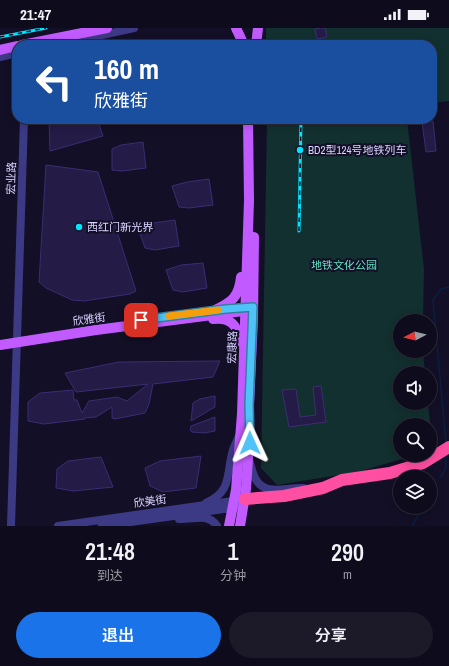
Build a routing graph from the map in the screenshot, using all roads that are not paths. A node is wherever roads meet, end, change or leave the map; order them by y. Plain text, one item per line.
1 (107, 28) edge
2 (134, 28) edge
3 (236, 28) edge
4 (243, 28) edge
5 (253, 28) edge
6 (258, 28) edge
7 (47, 40) edge
8 (79, 40) edge
9 (242, 40) edge
10 (244, 40) edge
11 (254, 40) edge
12 (256, 40) edge
13 (12, 47) edge
14 (0, 50) edge
15 (12, 54) edge
16 (0, 57) edge
17 (18, 124) edge
18 (24, 124) edge
19 (248, 124) edge
20 (255, 124) edge
21 (248, 229) junction
22 (249, 309) junction
23 (215, 310) junction
24 (177, 319) junction
25 (0, 339) edge
26 (13, 339) junction
27 (0, 345) edge
28 (244, 352) junction
29 (241, 430) junction
30 (449, 447) edge
31 (248, 458) junction
32 (314, 489) junction
33 (239, 504) junction
34 (202, 505) junction
35 (160, 517) junction
36 (7, 526) edge
37 (11, 526) edge
38 (58, 526) edge
39 (102, 526) edge
40 (217, 526) edge
41 (229, 526) edge
42 (240, 526) edge

1 - 7 main road
2 - 8 street
3 - 9 main road
4 - 10 main road
5 - 11 main road
6 - 12 main road
13 - 14 main road
15 - 16 street
17 - 26 street, 宏业路
18 - 26 street, 宏业路
19 - 21 main road, 宏康路
20 - 22 main road, 宏康路
21 - 22 main road, 宏康路
21 - 23 main road
22 - 23 main road, 欣雅街
22 - 24 main road, 欣雅街
22 - 28 main road, 宏康路
22 - 31 main road, 宏康路
23 - 26 main road, 欣雅街
24 - 26 main road, 欣雅街
24 - 28 main road
25 - 26 main road, 欣雅街
26 - 27 main road, 欣雅街
26 - 36 street, 宏业路
26 - 37 street, 宏业路
28 - 29 main road, 宏康路
29 - 33 main road, 宏康路
29 - 34 street
30 - 32 highway
31 - 32 street
31 - 33 main road, 宏康路
32 - 33 highway
33 - 34 street, 欣美街
33 - 35 street, 欣美街
33 - 41 main road, 宏康路
33 - 42 main road, 宏康路
34 - 38 street, 欣美街
35 - 39 street, 欣美街
35 - 40 street

